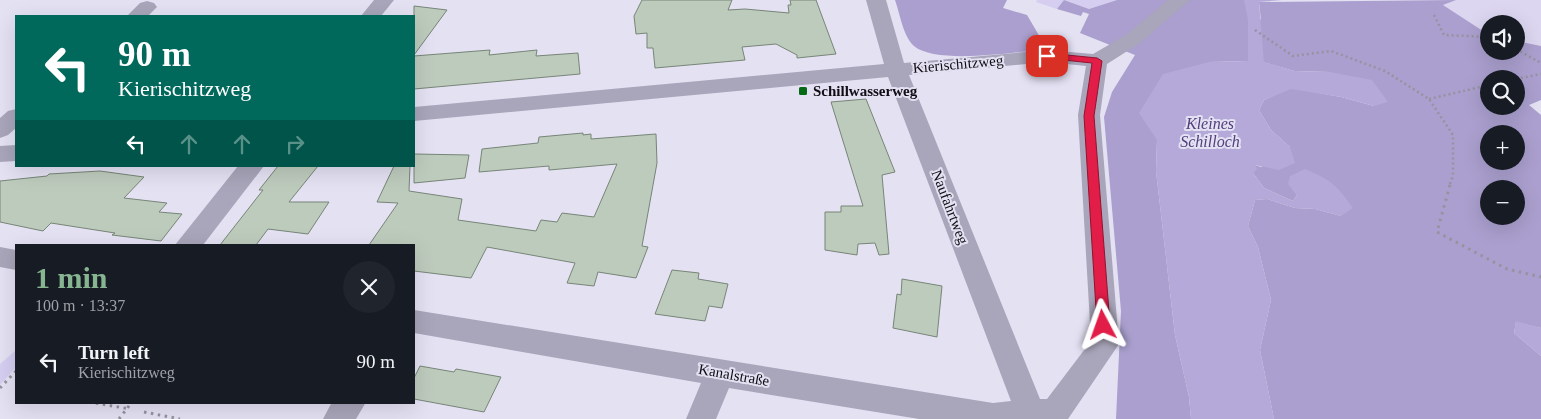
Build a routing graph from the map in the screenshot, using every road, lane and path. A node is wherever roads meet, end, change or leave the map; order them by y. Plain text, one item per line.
1 (384, 0) edge
2 (876, 0) edge
3 (1180, 0) edge
4 (372, 15) edge
5 (1434, 15) dead end
6 (1255, 30) dead end
7 (1480, 37) edge
8 (1525, 54) edge
9 (1097, 61) junction
10 (1541, 63) edge
11 (896, 70) junction
12 (1541, 74) edge
13 (1525, 77) edge
14 (1480, 88) edge
15 (1429, 99) junction
16 (415, 114) edge
17 (15, 117) edge
18 (0, 130) edge
19 (15, 153) edge
20 (0, 154) edge
21 (251, 167) edge
22 (189, 244) edge
23 (0, 257) edge
24 (15, 260) edge
25 (1541, 278) edge
26 (415, 322) edge
27 (15, 371) edge
28 (720, 372) junction
29 (2, 388) edge
30 (100, 404) edge
31 (131, 404) edge
32 (349, 404) edge
33 (128, 409) junction
34 (144, 412) dead end
35 (1049, 415) edge
36 (119, 419) edge
37 (180, 419) edge
38 (338, 419) edge
39 (701, 419) edge

1 - 4 street
2 - 11 street, Naufahrtweg
3 - 9 street
5 - 7 path
6 - 15 path
8 - 10 path
9 - 11 street, Kierischitzweg
9 - 35 street
11 - 16 street
11 - 35 street, Naufahrtweg
12 - 13 path
14 - 15 path
15 - 25 path
17 - 18 street
19 - 20 street
21 - 22 street
23 - 24 street
26 - 28 street, Kanalstraße
27 - 29 path
28 - 35 street, Kanalstraße
28 - 39 street
30 - 33 path
31 - 33 path
32 - 38 street
33 - 36 path
34 - 37 path

